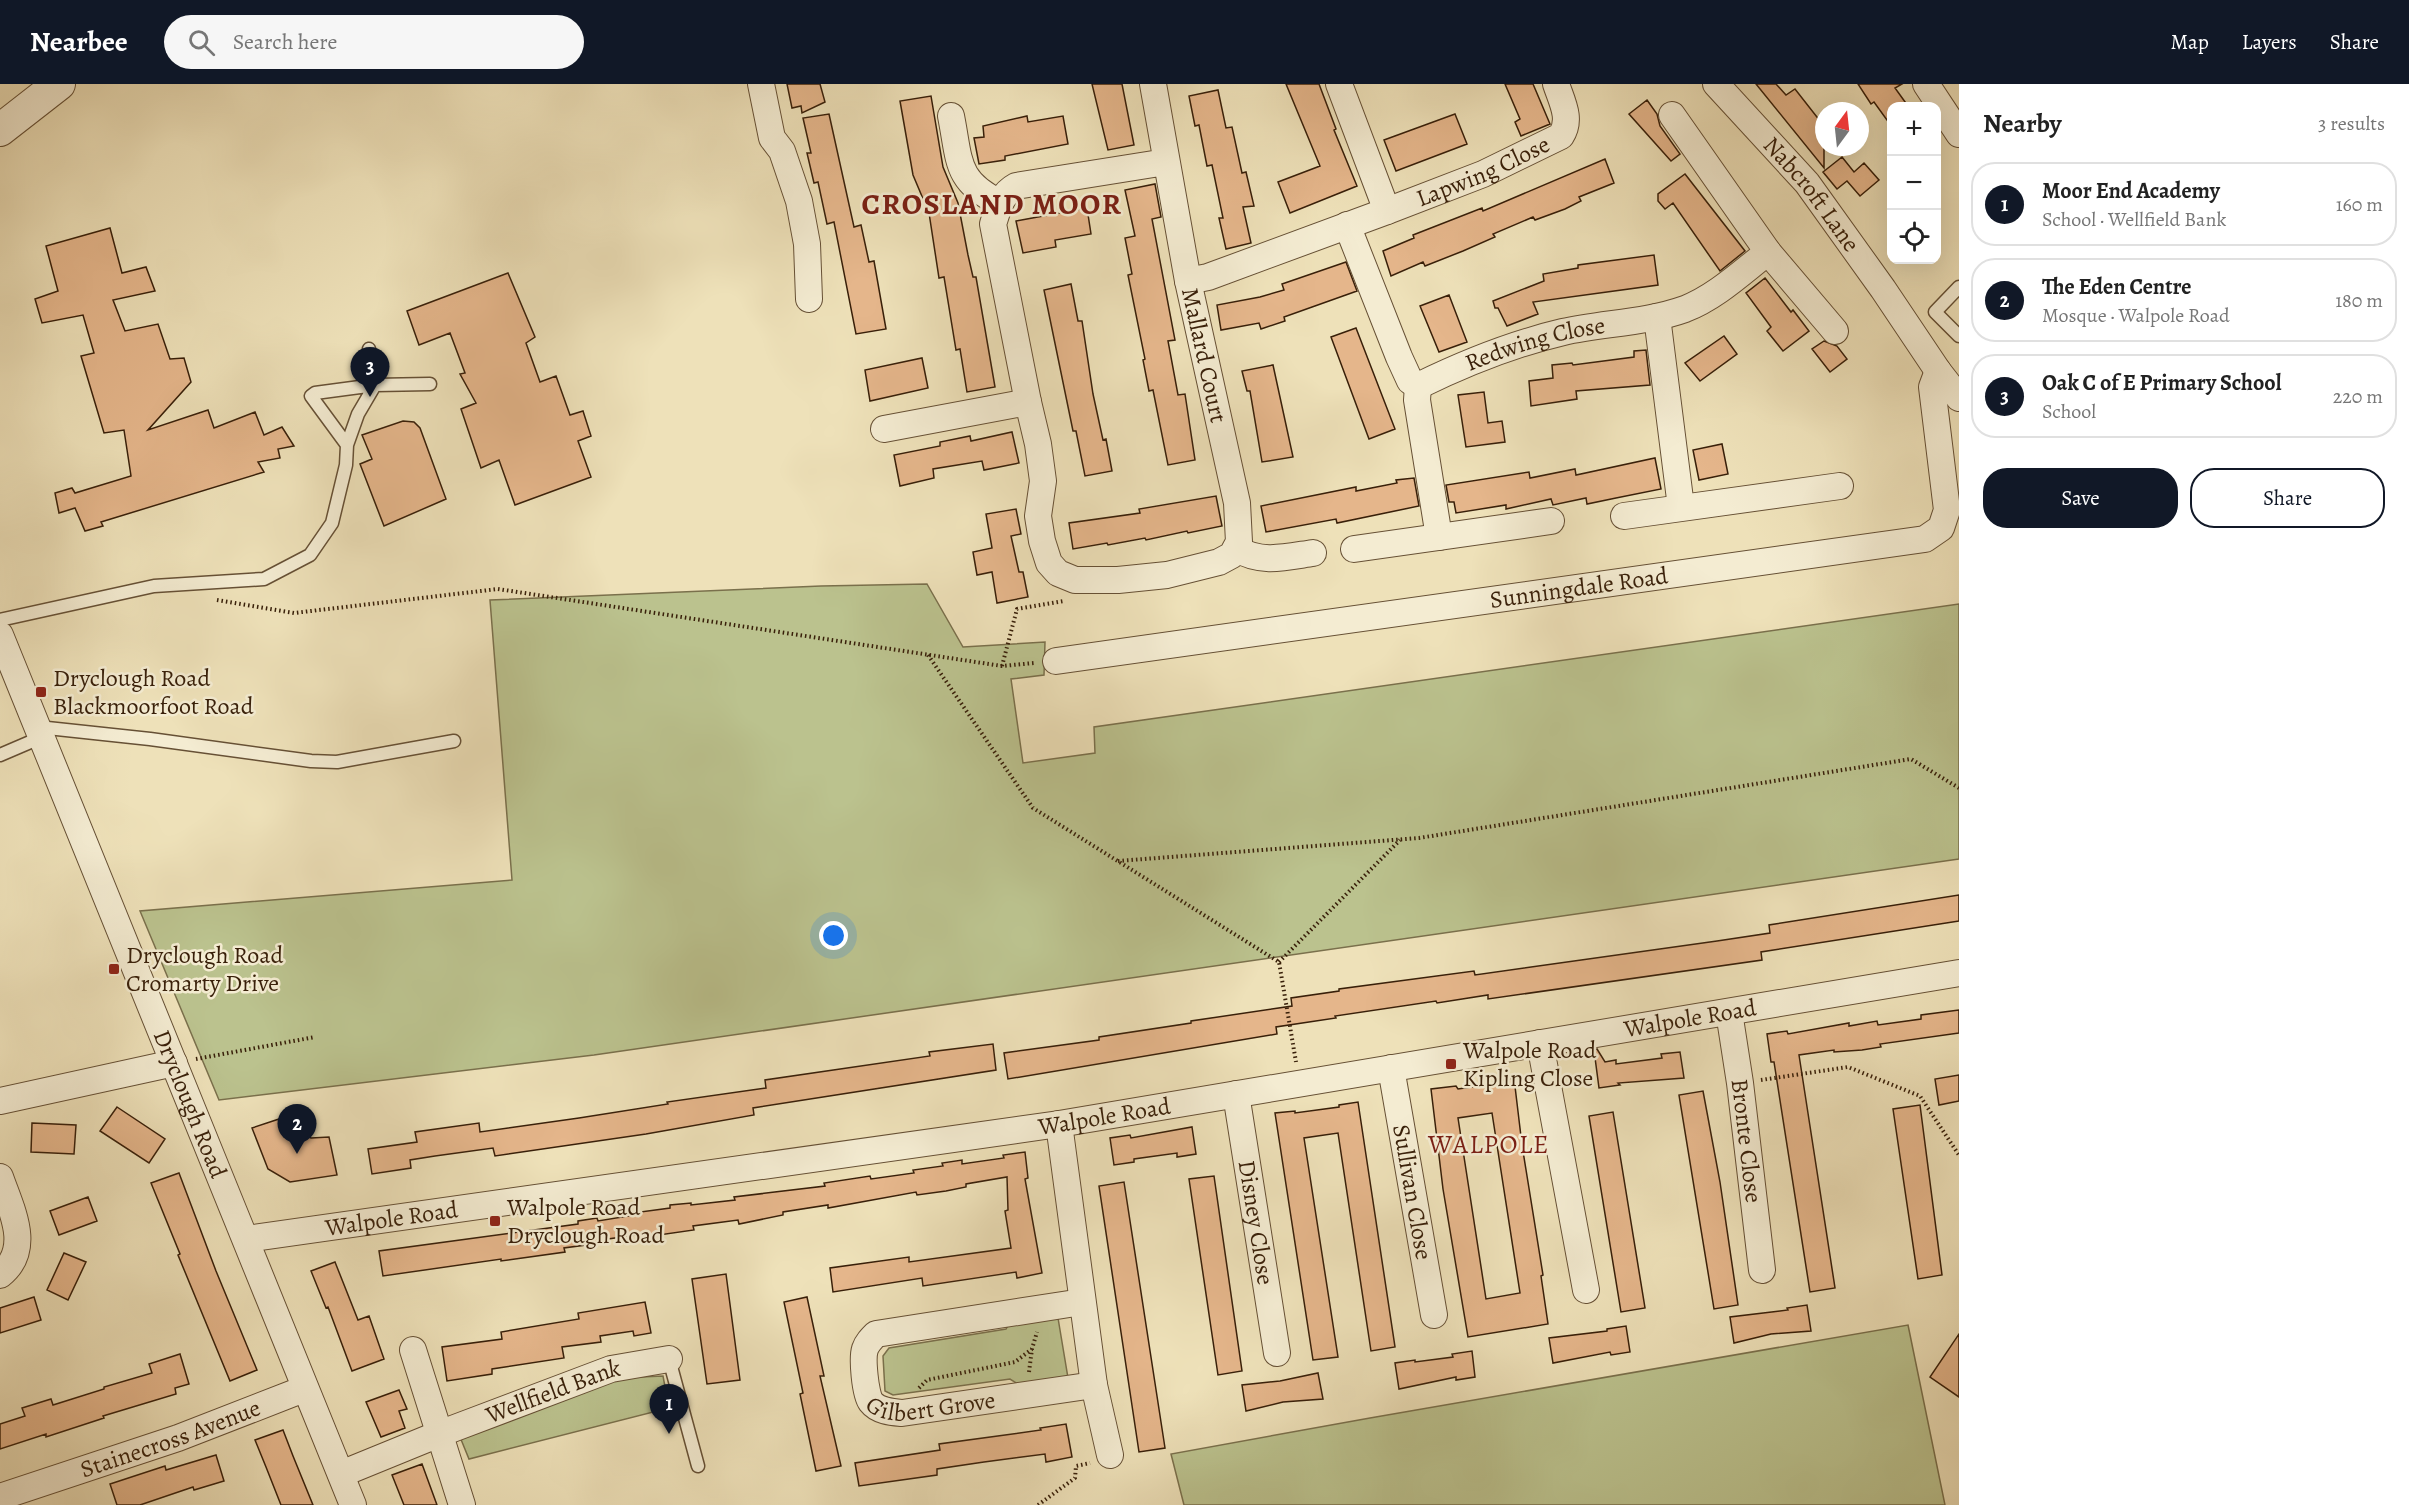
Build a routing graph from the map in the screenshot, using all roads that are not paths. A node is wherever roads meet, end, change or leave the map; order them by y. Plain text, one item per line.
1 (59, 84) edge
2 (761, 84) edge
3 (1153, 84) edge
4 (1339, 84) edge
5 (1556, 84) edge
6 (1716, 84) edge
7 (1926, 84) edge
8 (1672, 115) dead end
9 (951, 116) dead end
10 (0, 130) edge
11 (1959, 134) edge
12 (1166, 162) junction
13 (1000, 203) junction
14 (1387, 212) junction
15 (1347, 225) junction
16 (1768, 252) junction
17 (1188, 281) junction
18 (1959, 287) edge
19 (809, 299) dead end
20 (1657, 316) junction
21 (1835, 331) dead end
22 (1959, 336) edge
23 (369, 349) dead end
24 (1938, 371) junction
25 (430, 384) dead end
26 (375, 385) junction
27 (1418, 386) junction
28 (1959, 398) edge
29 (1028, 402) junction
30 (884, 429) dead end
31 (346, 445) junction
32 (1840, 486) dead end
33 (1681, 507) junction
34 (1624, 516) dead end
35 (1551, 521) dead end
36 (1439, 537) junction
37 (1237, 549) junction
38 (1354, 549) dead end
39 (1313, 553) dead end
40 (0, 620) edge
41 (0, 635) edge
42 (1056, 661) road end
43 (40, 732) junction
44 (454, 741) dead end
45 (0, 755) edge
46 (1959, 973) edge
47 (1729, 1012) junction
48 (1540, 1043) junction
49 (174, 1063) junction
50 (1391, 1068) junction
51 (1236, 1094) junction
52 (0, 1101) edge
53 (1059, 1124) junction
54 (0, 1177) edge
55 (246, 1239) junction
56 (1762, 1270) dead end
57 (0, 1275) edge
58 (1586, 1290) dead end
59 (1082, 1302) junction
60 (1434, 1315) dead end
61 (413, 1350) dead end
62 (1277, 1353) dead end
63 (669, 1359) joint
64 (1094, 1385) junction
65 (304, 1389) junction
66 (439, 1434) junction
67 (1110, 1455) road end
68 (698, 1466) dead end
69 (341, 1474) junction
70 (0, 1497) edge
71 (353, 1505) edge
72 (462, 1505) edge

1 - 10 street
2 - 19 street
3 - 12 street, Mallard Court
4 - 14 street, Lapwing Close
5 - 14 street, Lapwing Close
6 - 24 street, Nabcroft Lane
7 - 11 street
8 - 16 street
9 - 13 street
12 - 13 street
12 - 17 street, Mallard Court
13 - 29 street
14 - 15 street, Lapwing Close
15 - 17 street, Lapwing Close
15 - 27 street
16 - 20 street, Redwing Close
16 - 21 street
17 - 37 street, Mallard Court
18 - 22 lane
20 - 27 street, Redwing Close
20 - 33 street
23 - 26 lane
24 - 28 street, Nabcroft Lane
24 - 42 street, Sunningdale Road
25 - 26 lane
26 - 31 lane
26 - 31 lane
27 - 36 street
29 - 30 street
29 - 37 street
31 - 40 lane
32 - 33 street
33 - 34 street
35 - 36 street
36 - 38 street
37 - 39 street
41 - 43 street, Dryclough Road
43 - 44 lane
43 - 45 lane
43 - 49 street, Dryclough Road
46 - 47 street, Walpole Road
47 - 48 street, Walpole Road
47 - 56 street, Bronte Close
48 - 50 street, Walpole Road
48 - 58 street
49 - 52 street
49 - 55 street, Dryclough Road
50 - 51 street, Walpole Road
50 - 60 street, Sullivan Close
51 - 53 street, Walpole Road
51 - 62 street, Disney Close
53 - 55 street, Walpole Road
53 - 59 street
54 - 57 street
55 - 65 street, Dryclough Road
59 - 64 street
59 - 64 street, Gilbert Grove
61 - 66 street
63 - 66 street, Wellfield Bank
63 - 68 lane
64 - 67 street
65 - 69 street, Dryclough Road
65 - 70 street, Stainecross Avenue
66 - 69 street, Wellfield Bank
66 - 72 street
69 - 71 street, Dryclough Road

